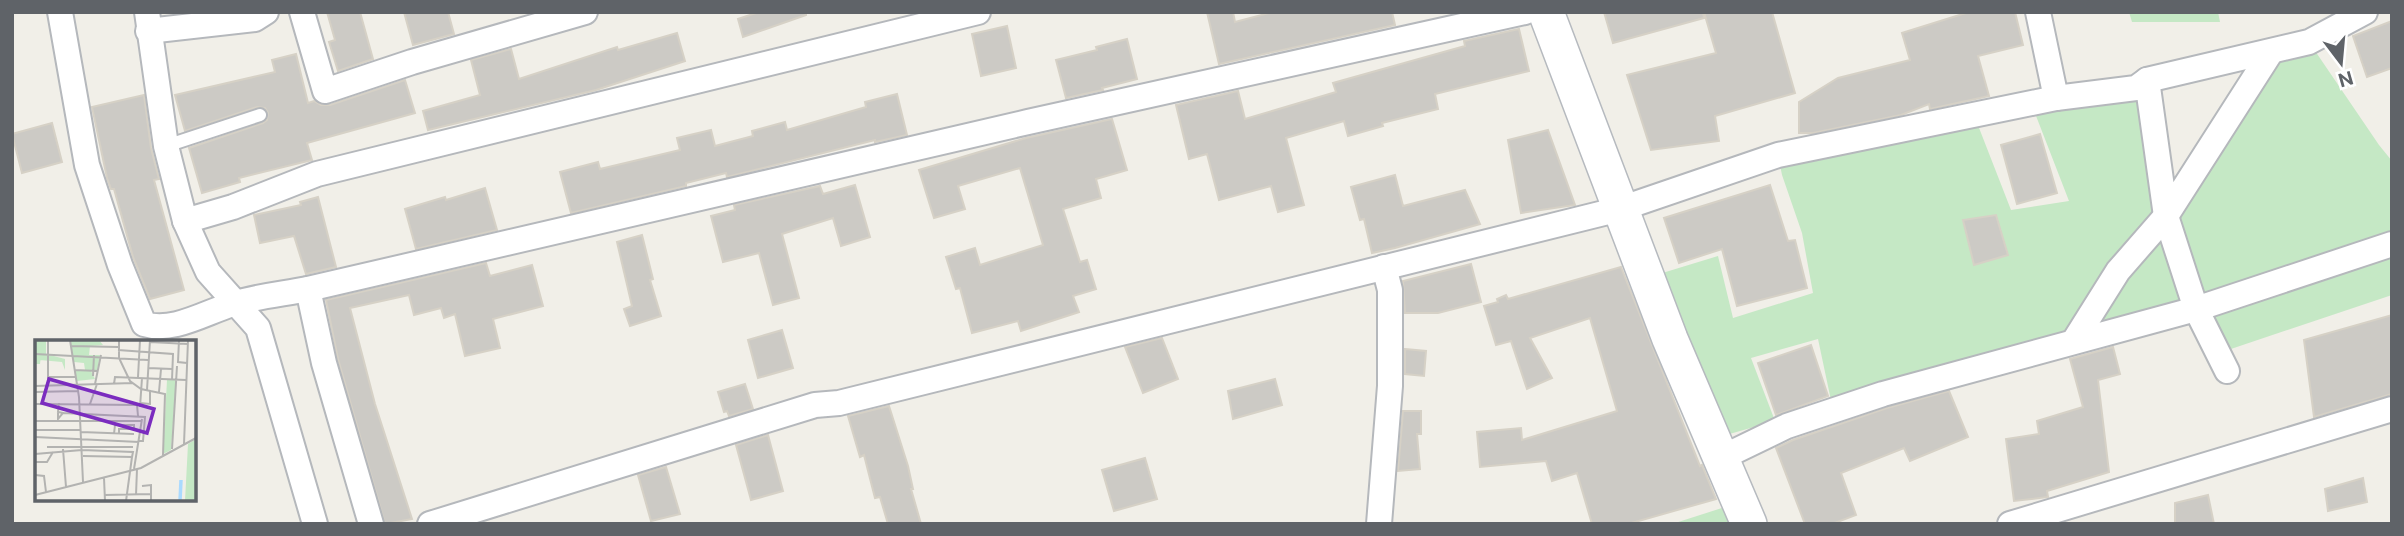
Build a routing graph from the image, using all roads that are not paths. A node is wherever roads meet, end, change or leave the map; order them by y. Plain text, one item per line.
1 (60, 12) edge
2 (266, 12) edge
3 (302, 12) edge
4 (585, 12) edge
5 (978, 12) edge
6 (1525, 12) edge
7 (1546, 12) edge
8 (2038, 12) edge
9 (2365, 12) edge
10 (147, 21) edge
11 (2271, 52) junction
12 (2147, 80) junction
13 (2056, 98) junction
14 (260, 115) dead end
15 (166, 146) junction
16 (1620, 209) junction
17 (2166, 216) junction
18 (184, 221) junction
19 (2392, 244) edge
20 (1384, 267) junction
21 (308, 289) junction
22 (234, 303) junction
23 (2196, 309) junction
24 (2074, 341) junction
25 (2227, 371) dead end
26 (2392, 409) edge
27 (1721, 458) junction
28 (315, 524) edge
29 (372, 524) edge
30 (430, 524) edge
31 (1379, 524) edge
32 (1749, 524) edge
33 (2010, 524) edge

1 - 22 street
2 - 10 street
3 - 4 street
5 - 18 street
6 - 21 street
7 - 16 street
8 - 13 street
9 - 11 street
10 - 15 street
11 - 12 street
11 - 17 street
12 - 13 street
12 - 17 street
13 - 16 street
14 - 15 lane
15 - 18 street
16 - 20 street
16 - 27 street
17 - 23 street
17 - 24 street
18 - 22 street
19 - 23 street
20 - 30 street
20 - 31 street
21 - 22 street
21 - 29 street
22 - 28 street
23 - 24 street
23 - 25 street
24 - 27 street
26 - 33 street
27 - 32 street

